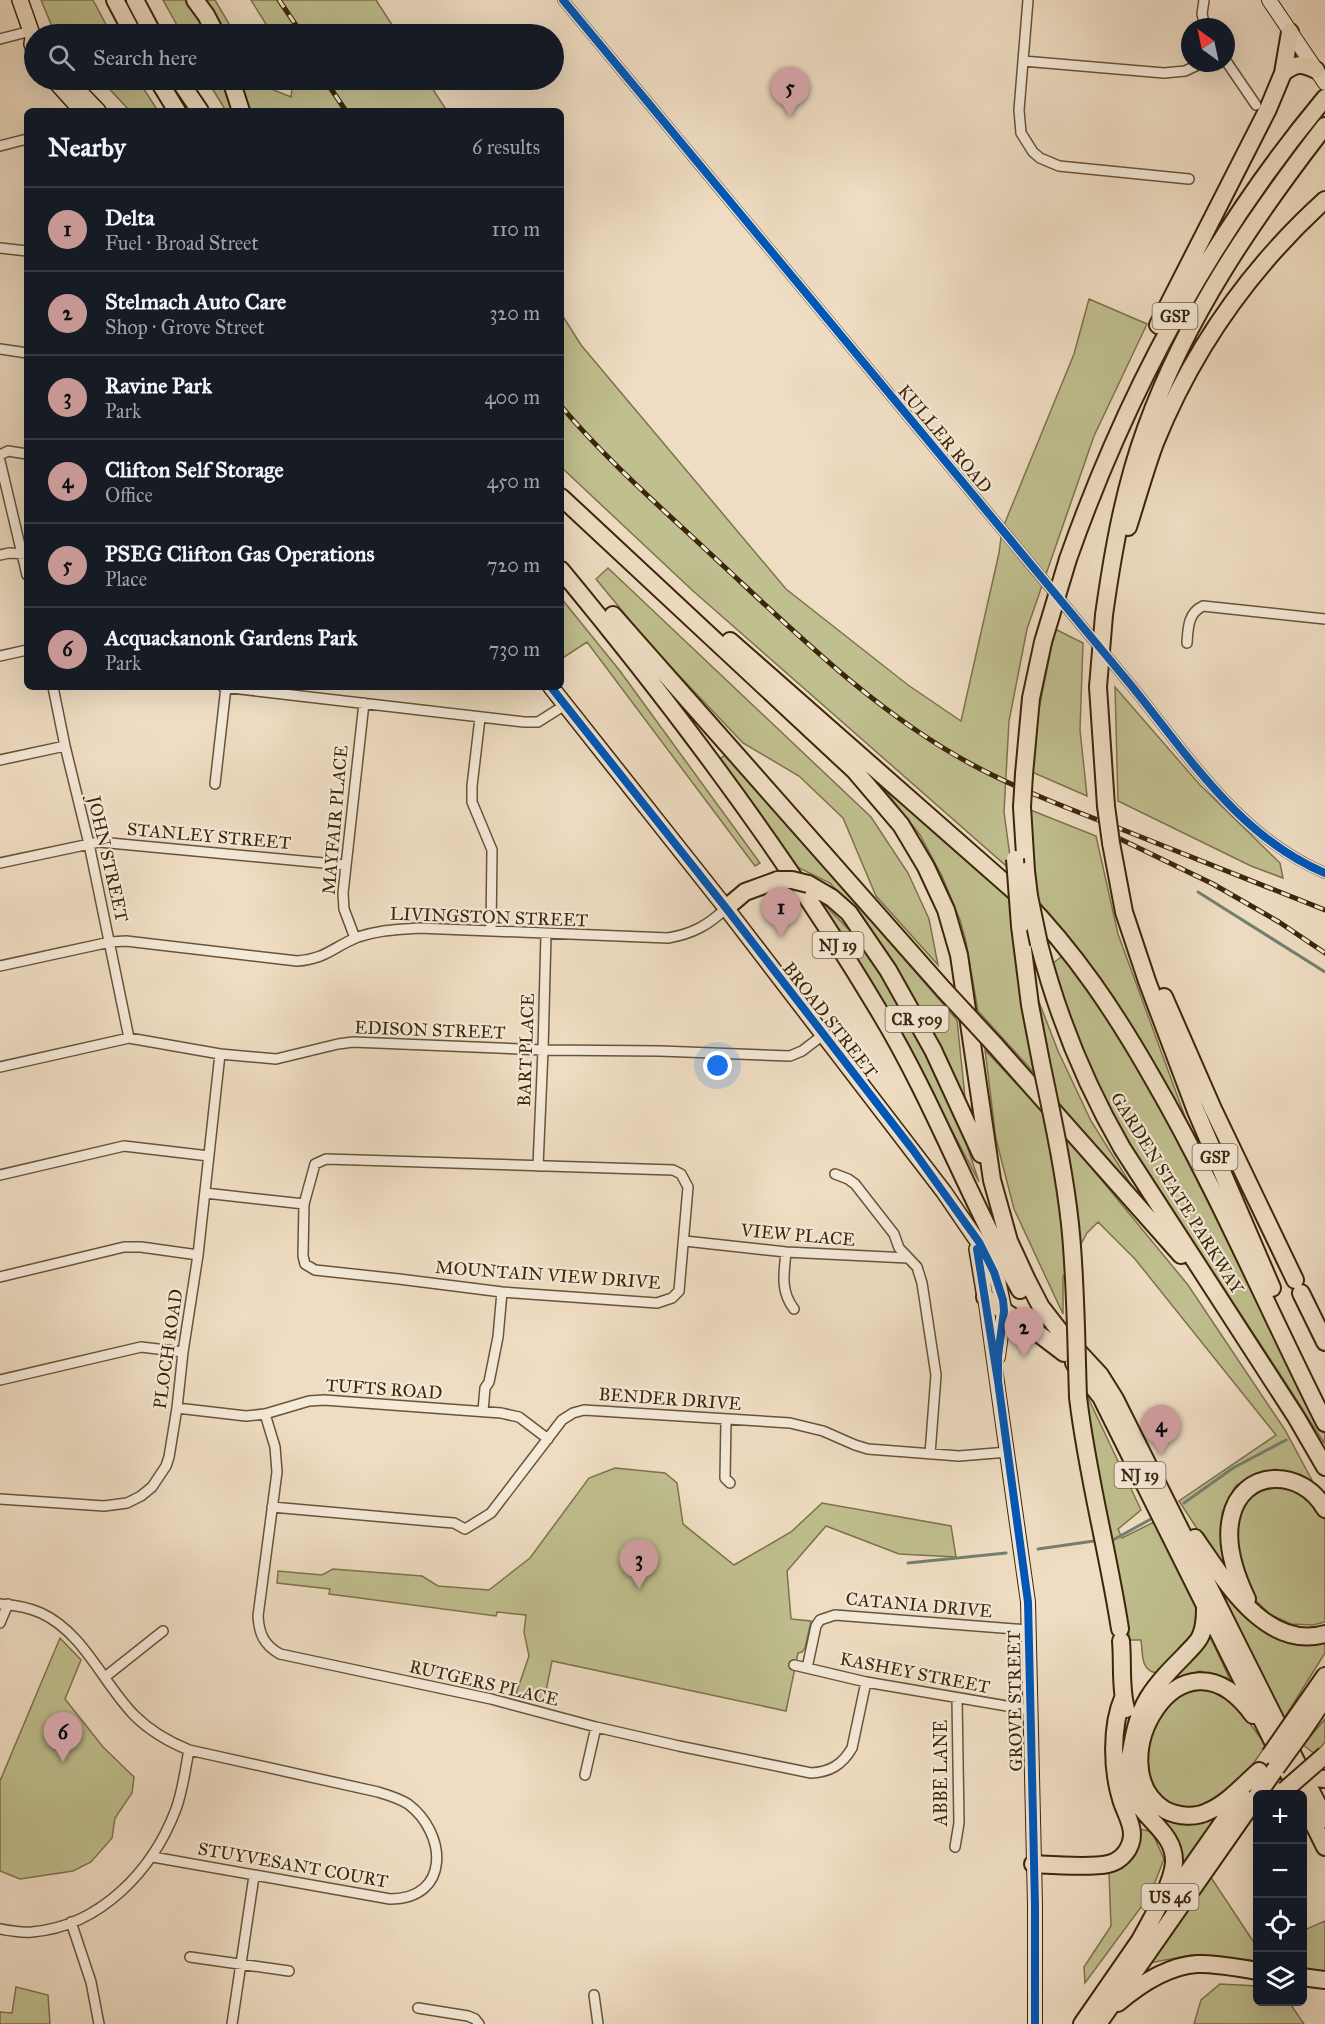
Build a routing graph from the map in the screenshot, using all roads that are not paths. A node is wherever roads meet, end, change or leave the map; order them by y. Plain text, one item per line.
1 (20, 0) edge
2 (115, 0) edge
3 (135, 0) edge
4 (195, 0) edge
5 (563, 0) edge
6 (1028, 0) edge
7 (1204, 0) edge
8 (1269, 0) edge
9 (1203, 18) edge
10 (28, 24) edge
11 (128, 24) edge
12 (148, 24) edge
13 (211, 24) edge
14 (1290, 32) junction
15 (0, 39) edge
16 (24, 39) edge
17 (1023, 62) junction
18 (1181, 71) edge
19 (1234, 72) edge
20 (1283, 73) junction
21 (1320, 76) edge
22 (63, 90) edge
23 (78, 90) edge
24 (164, 90) edge
25 (186, 90) edge
26 (234, 90) edge
27 (1325, 98) edge
28 (1256, 105) dead end
29 (79, 108) edge
30 (95, 108) edge
31 (175, 108) edge
32 (198, 108) edge
33 (240, 108) edge
34 (1325, 126) edge
35 (24, 140) edge
36 (0, 146) edge
37 (1189, 179) dead end
38 (1325, 200) edge
39 (0, 248) edge
40 (24, 251) edge
41 (0, 349) edge
42 (24, 353) edge
43 (1115, 438) junction
44 (24, 454) edge
45 (0, 456) edge
46 (564, 500) edge
47 (582, 516) junction
48 (24, 553) edge
49 (0, 555) edge
50 (564, 561) edge
51 (564, 574) edge
52 (1107, 593) junction
53 (1325, 619) edge
54 (1187, 643) dead end
55 (24, 651) edge
56 (0, 656) edge
57 (54, 690) edge
58 (224, 690) edge
59 (250, 690) edge
60 (553, 690) edge
61 (364, 703) junction
62 (565, 705) junction
63 (480, 718) junction
64 (65, 746) junction
65 (0, 760) edge
66 (215, 784) dead end
67 (89, 844) junction
68 (0, 863) edge
69 (345, 865) junction
70 (1020, 865) junction
71 (1325, 873) edge
72 (726, 908) junction
73 (1125, 912) junction
74 (491, 930) junction
75 (546, 934) junction
76 (355, 938) junction
77 (110, 942) junction
78 (0, 966) edge
79 (823, 1035) junction
80 (129, 1038) junction
81 (543, 1050) junction
82 (220, 1054) junction
83 (0, 1067) edge
84 (209, 1156) junction
85 (538, 1166) junction
86 (835, 1174) dead end
87 (0, 1175) edge
88 (992, 1180) junction
89 (205, 1192) junction
90 (304, 1204) junction
91 (972, 1232) junction
92 (685, 1241) junction
93 (786, 1252) junction
94 (198, 1255) junction
95 (908, 1258) junction
96 (0, 1277) edge
97 (502, 1292) junction
98 (1217, 1296) junction
99 (986, 1297) junction
100 (794, 1309) dead end
101 (1004, 1311) junction
102 (1325, 1342) edge
103 (183, 1352) junction
104 (1064, 1353) junction
105 (1077, 1366) junction
106 (0, 1380) edge
107 (998, 1380) junction
108 (1325, 1400) edge
109 (177, 1408) junction
110 (483, 1411) junction
111 (265, 1414) junction
112 (726, 1420) junction
113 (1325, 1423) edge
114 (548, 1439) junction
115 (1008, 1452) junction
116 (930, 1454) junction
117 (1325, 1467) edge
118 (730, 1483) dead end
119 (1160, 1488) junction
120 (0, 1499) edge
121 (272, 1507) junction
122 (1325, 1509) edge
123 (4, 1604) edge
124 (1205, 1604) junction
125 (1252, 1611) junction
126 (0, 1623) edge
127 (1029, 1630) junction
128 (163, 1631) dead end
129 (1325, 1634) edge
130 (794, 1665) dead end
131 (807, 1668) junction
132 (1325, 1676) edge
133 (105, 1677) junction
134 (866, 1682) junction
135 (1123, 1698) junction
136 (1325, 1698) edge
137 (957, 1699) junction
138 (1325, 1706) edge
139 (1030, 1710) junction
140 (1302, 1724) junction
141 (596, 1727) junction
142 (189, 1750) junction
143 (1273, 1755) junction
144 (1325, 1755) edge
145 (1301, 1769) junction
146 (1259, 1771) junction
147 (1127, 1773) junction
148 (585, 1774) dead end
149 (1325, 1779) edge
150 (1260, 1790) edge
151 (1287, 1790) edge
152 (1291, 1790) edge
153 (1253, 1802) edge
154 (1307, 1811) edge
155 (1325, 1819) edge
156 (1253, 1821) edge
157 (955, 1847) dead end
158 (1325, 1847) edge
159 (153, 1857) junction
160 (1033, 1864) junction
161 (254, 1875) junction
162 (1180, 1906) junction
163 (71, 1922) junction
164 (0, 1929) edge
165 (1139, 1942) junction
166 (190, 1957) dead end
167 (241, 1963) junction
168 (289, 1971) dead end
169 (1253, 1971) edge
170 (1307, 1978) edge
171 (1325, 1980) edge
172 (594, 1995) dead end
173 (418, 2008) dead end
174 (1102, 2019) edge
175 (99, 2024) edge
176 (232, 2024) edge
177 (478, 2024) edge
178 (598, 2024) edge
179 (1035, 2024) edge
180 (1082, 2024) edge

1 - 10 main road
2 - 11 highway
3 - 12 highway
4 - 13 highway
5 - 71 street, KULLER ROAD
6 - 17 street
7 - 9 street
8 - 14 street
14 - 20 highway
14 - 21 street
15 - 16 street
17 - 18 street
17 - 37 street
19 - 28 street
20 - 21 highway
20 - 43 highway
22 - 29 main road
23 - 30 main road
24 - 31 highway
25 - 32 highway
26 - 33 highway
27 - 43 highway, GARDEN STATE PARKWAY / GSP
34 - 52 highway, GARDEN STATE PARKWAY / GSP
35 - 36 street
38 - 52 highway
39 - 40 street
41 - 42 street
43 - 70 highway, GARDEN STATE PARKWAY / GSP, bridge
44 - 45 street
45 - 48 street
46 - 47 highway, NJ 19
47 - 88 highway, NJ 19
47 - 113 highway
48 - 49 street
50 - 98 highway, bridge
51 - 104 highway, NJ 19
52 - 73 highway, GARDEN STATE PARKWAY / GSP, bridge
53 - 54 street
55 - 56 street
57 - 64 street, JOHN STREET
58 - 66 street
59 - 61 street
60 - 62 main road, BROAD STREET
61 - 63 street
61 - 69 street, MAYFAIR PLACE
62 - 63 street
62 - 72 main road, BROAD STREET
63 - 74 street
64 - 65 street
64 - 67 street, JOHN STREET
67 - 68 street, STANLEY STREET
67 - 69 street, STANLEY STREET
67 - 77 street, JOHN STREET
69 - 76 street, MAYFAIR PLACE
70 - 98 highway, GARDEN STATE PARKWAY / GSP, bridge
70 - 105 highway, bridge
72 - 75 street, LIVINGSTON STREET
72 - 79 main road, BROAD STREET
72 - 88 highway, CR 509, bridge
73 - 102 highway
73 - 108 highway, GARDEN STATE PARKWAY / GSP
74 - 75 street, LIVINGSTON STREET
74 - 76 street, LIVINGSTON STREET
75 - 81 street, BART PLACE
76 - 77 street, LIVINGSTON STREET
77 - 78 street, LIVINGSTON STREET
77 - 80 street, JOHN STREET
79 - 81 street, EDISON STREET
79 - 91 main road, BROAD STREET
80 - 82 street, EDISON STREET
80 - 83 street, EDISON STREET
81 - 82 street, EDISON STREET
81 - 85 street, BART PLACE
82 - 84 street, PLOCH ROAD
84 - 87 street
84 - 89 street, PLOCH ROAD
85 - 90 street, MOUNTAIN VIEW DRIVE
85 - 92 street, MOUNTAIN VIEW DRIVE
86 - 95 street
88 - 119 highway, NJ 19
89 - 90 street
89 - 94 street, PLOCH ROAD
90 - 97 street, MOUNTAIN VIEW DRIVE
91 - 99 main road, BROAD STREET
91 - 101 main road, BROAD STREET
92 - 93 street, VIEW PLACE
92 - 97 street, MOUNTAIN VIEW DRIVE
93 - 95 street, VIEW PLACE
93 - 100 street
94 - 96 street
94 - 103 street, PLOCH ROAD
95 - 116 street
97 - 110 street
98 - 117 highway, GARDEN STATE PARKWAY / GSP
99 - 101 highway
99 - 107 street, GROVE STREET
101 - 104 highway
101 - 107 street, GROVE STREET
103 - 106 street
103 - 109 street, PLOCH ROAD
104 - 105 highway, NJ 19
105 - 124 highway, NJ 19
105 - 135 highway, bridge
107 - 115 street, GROVE STREET
109 - 111 street, TUFTS ROAD
109 - 120 street, PLOCH ROAD
110 - 111 street, TUFTS ROAD
110 - 114 street, TUFTS ROAD
111 - 121 street, RUTGERS PLACE
112 - 114 street, BENDER DRIVE
112 - 116 street, BENDER DRIVE
112 - 118 street
114 - 121 street, BENDER DRIVE
115 - 116 street, BENDER DRIVE
115 - 127 street, GROVE STREET
119 - 125 highway
119 - 145 highway, NJ 19
121 - 141 street, RUTGERS PLACE
122 - 125 highway
123 - 126 street
123 - 133 street, STUYVESANT COURT
124 - 143 highway, NJ 19
124 - 147 highway
125 - 129 highway
127 - 131 street, CATANIA DRIVE
127 - 139 street, GROVE STREET
128 - 133 street
130 - 131 street, KASHEY STREET
131 - 134 street, KASHEY STREET
132 - 140 highway, US 46
133 - 142 street, STUYVESANT COURT
134 - 137 street, KASHEY STREET
134 - 141 street, RUTGERS PLACE
135 - 147 highway
135 - 160 highway
136 - 140 highway, US 46
137 - 139 street, KASHEY STREET
137 - 157 street, ABBE LANE
138 - 140 highway
139 - 160 street, GROVE STREET
140 - 143 highway, US 46, bridge
141 - 148 street
142 - 159 street
142 - 161 street, STUYVESANT COURT
143 - 146 highway, US 46
143 - 146 highway
143 - 150 highway, US 46
143 - 151 highway, NJ 19
144 - 152 highway, bridge
145 - 149 highway
145 - 155 highway, NJ 19
146 - 165 highway, US 46
147 - 165 highway
153 - 162 highway, US 46
154 - 158 highway
156 - 162 highway
159 - 161 street, STUYVESANT COURT
159 - 163 street
160 - 179 street, GROVE STREET
161 - 167 street
162 - 174 highway, US 46
163 - 164 street
163 - 175 street
165 - 180 highway, US 46
166 - 167 street
167 - 168 street
167 - 176 street
169 - 174 highway
170 - 171 highway
172 - 178 street
173 - 177 street

